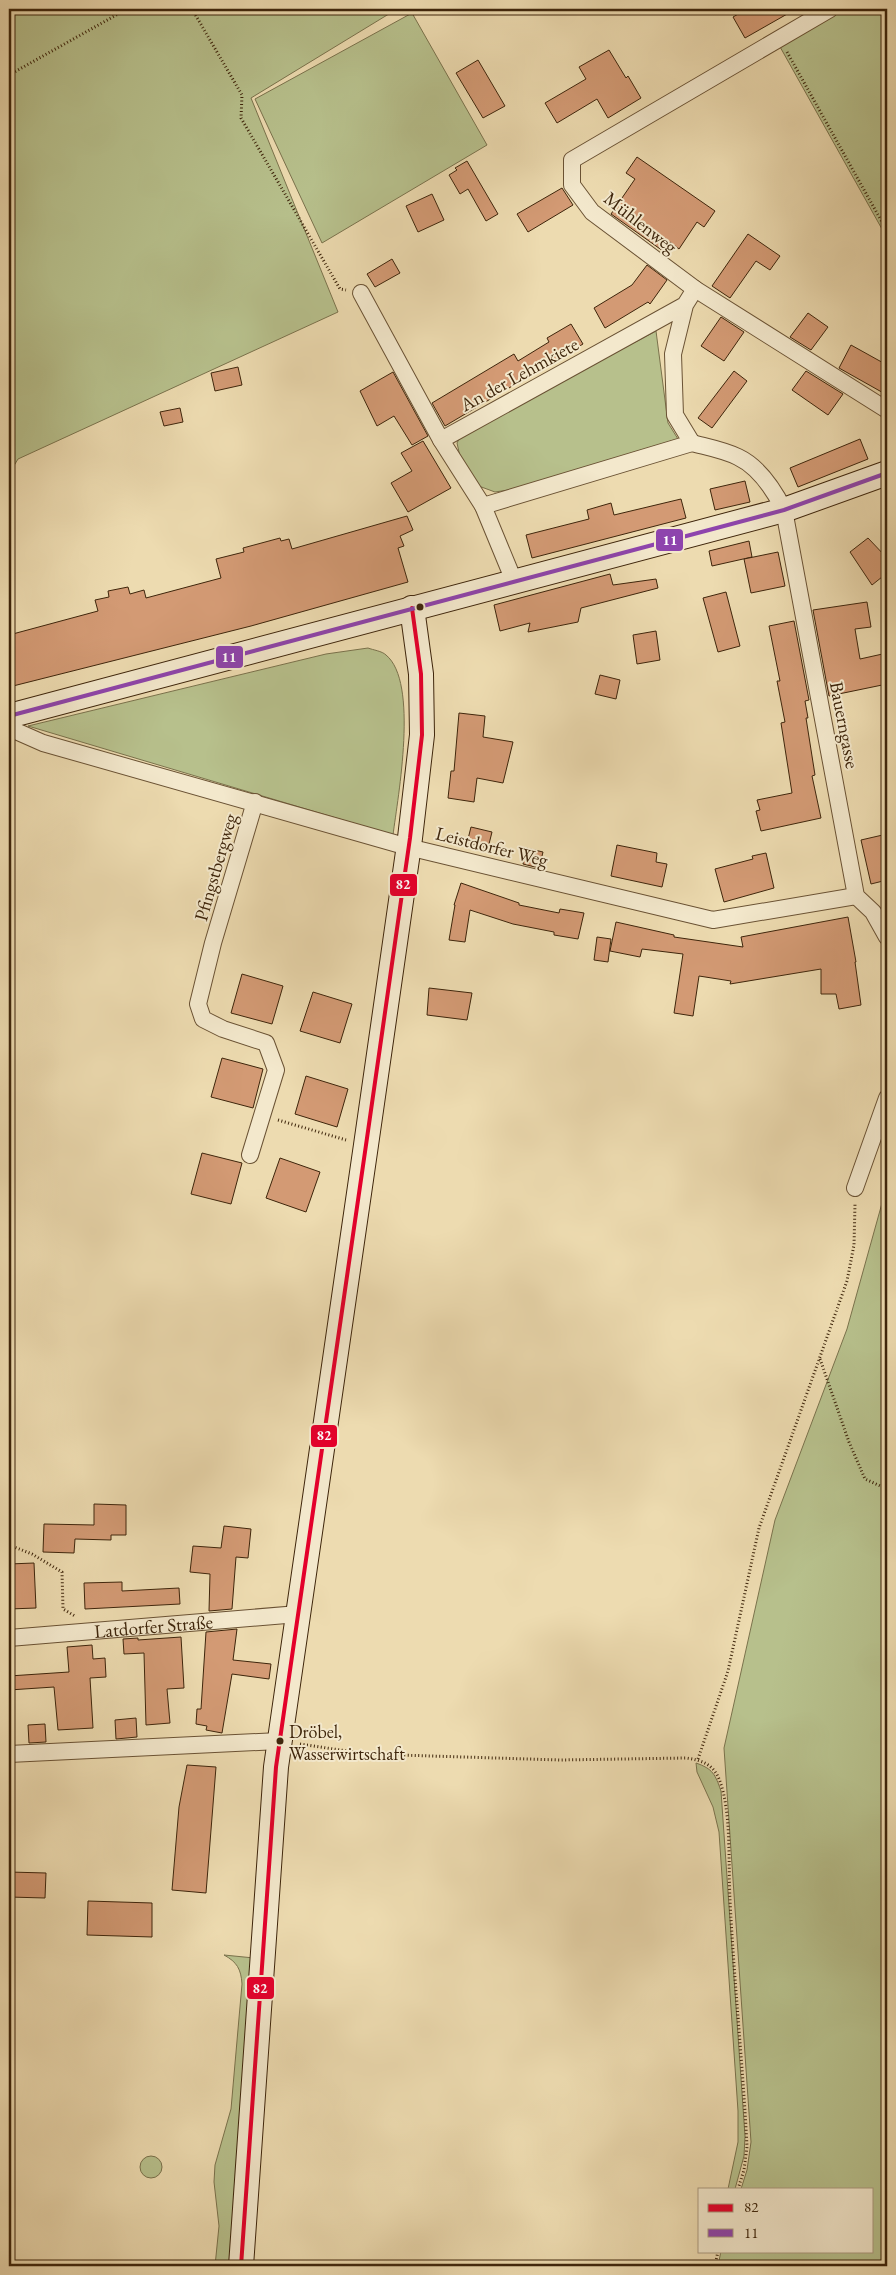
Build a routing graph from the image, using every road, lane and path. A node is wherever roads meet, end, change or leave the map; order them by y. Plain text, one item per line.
1 (127, 9) edge
2 (192, 9) edge
3 (830, 9) edge
4 (779, 38) junction
5 (9, 75) edge
6 (887, 231) edge
7 (695, 289) junction
8 (360, 293) joint
9 (686, 305) junction
10 (887, 410) edge
11 (441, 440) junction
12 (692, 443) junction
13 (887, 473) edge
14 (483, 506) junction
15 (784, 510) junction
16 (514, 581) junction
17 (412, 608) junction
18 (9, 716) edge
19 (9, 728) edge
20 (255, 802) junction
21 (408, 847) junction
22 (856, 896) junction
23 (887, 937) edge
24 (887, 1098) edge
25 (262, 1116) junction
26 (366, 1145) junction
27 (250, 1155) dead end
28 (855, 1188) joint
29 (820, 1358) junction
30 (887, 1489) edge
31 (9, 1545) edge
32 (298, 1614) junction
33 (102, 1630) junction
34 (9, 1638) edge
35 (280, 1741) junction
36 (9, 1754) edge
37 (698, 1759) junction
38 (738, 2188) edge
39 (718, 2252) edge
40 (241, 2266) edge
41 (715, 2266) edge

1 - 5 path
2 - 8 path
3 - 4 street, Mühlenweg
4 - 6 path
4 - 7 street, Mühlenweg
7 - 9 street
7 - 10 street, Mühlenweg
8 - 11 street
9 - 11 street, An der Lehmkiete
9 - 12 street
11 - 14 street
12 - 14 street
12 - 15 street
13 - 15 main road
14 - 16 street
15 - 16 main road
15 - 22 street, Bauerngasse
16 - 17 main road
17 - 18 main road
17 - 21 main road
19 - 20 street, Leistdorfer Weg
20 - 21 street, Leistdorfer Weg
20 - 25 street, Pfingstbergweg
21 - 22 street, Leistdorfer Weg
21 - 26 main road
22 - 23 street
24 - 28 street
25 - 26 path
25 - 27 street
26 - 32 main road
28 - 29 path
29 - 30 path
29 - 37 path
31 - 33 path
32 - 33 street, Latdorfer Straße
32 - 35 main road
33 - 34 street, Latdorfer Straße
35 - 36 street
35 - 37 path
35 - 40 main road
37 - 38 path
39 - 41 path

